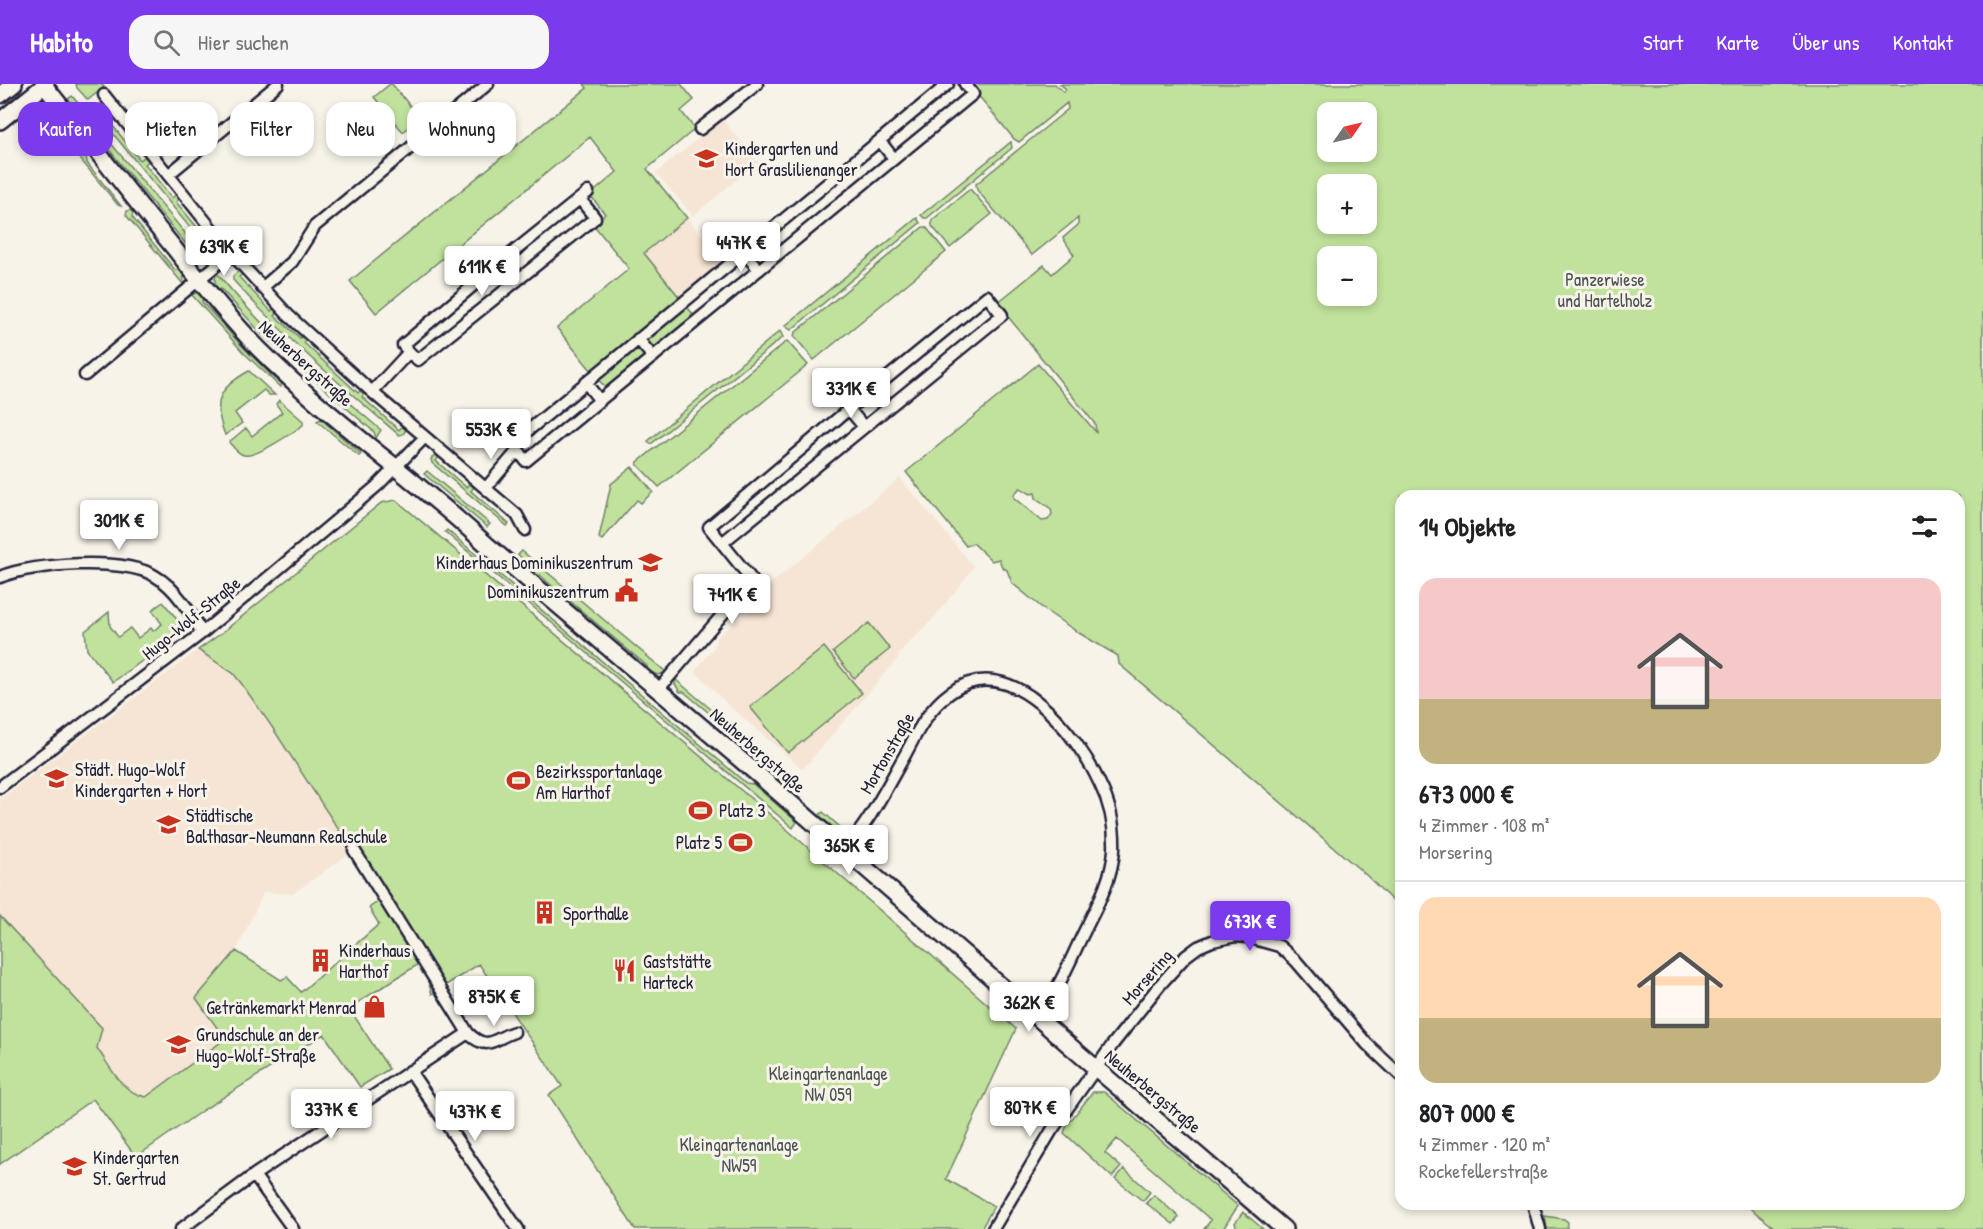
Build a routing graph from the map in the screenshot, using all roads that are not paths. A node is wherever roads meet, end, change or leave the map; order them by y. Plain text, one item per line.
1 (14, 84) edge
2 (45, 84) edge
3 (278, 84) edge
4 (488, 84) edge
5 (757, 84) edge
6 (948, 84) edge
7 (965, 84) edge
8 (0, 95) edge
9 (104, 95) dead end
10 (0, 121) edge
11 (700, 129) dead end
12 (880, 141) junction
13 (894, 159) junction
14 (168, 175) junction
15 (744, 252) junction
16 (231, 253) junction
17 (759, 270) junction
18 (198, 280) junction
19 (262, 288) junction
20 (424, 326) junction
21 (638, 339) junction
22 (439, 343) junction
23 (409, 352) junction
24 (653, 357) junction
25 (85, 375) dead end
26 (585, 383) junction
27 (372, 392) junction
28 (600, 401) junction
29 (849, 409) junction
30 (864, 427) junction
31 (425, 437) junction
32 (518, 450) junction
33 (396, 467) junction
34 (486, 488) junction
35 (525, 530) dead end
36 (722, 543) junction
37 (0, 577) edge
38 (202, 633) junction
39 (658, 690) junction
40 (0, 787) edge
41 (354, 850) dead end
42 (844, 850) junction
43 (1036, 1016) junction
44 (514, 1032) dead end
45 (468, 1033) junction
46 (1096, 1068) junction
47 (1395, 1070) edge
48 (410, 1071) junction
49 (254, 1175) junction
50 (1535, 1210) edge
51 (181, 1229) edge
52 (293, 1229) edge
53 (518, 1229) edge
54 (993, 1229) edge
55 (1284, 1229) edge
56 (1540, 1229) edge

1 - 8 main road
2 - 10 main road
2 - 18 main road, Neuherbergstraße
3 - 14 street
4 - 19 street
5 - 11 street
6 - 12 street
7 - 13 street
9 - 14 street, Neuherbergstraße
12 - 13 street
12 - 15 street
13 - 17 street
14 - 16 street, Neuherbergstraße
15 - 17 street
15 - 21 street
16 - 18 street
16 - 19 street, Neuherbergstraße
17 - 24 street
18 - 25 street
18 - 33 main road, Neuherbergstraße
19 - 27 street, Neuherbergstraße
20 - 22 street
20 - 22 street
20 - 23 street
21 - 24 street
21 - 26 street
22 - 23 street
23 - 27 street
24 - 28 street
26 - 28 street
26 - 32 street
27 - 31 street, Neuherbergstraße
28 - 32 street
29 - 30 street
29 - 30 street
29 - 36 street
30 - 36 street
31 - 33 street
31 - 34 street, Neuherbergstraße
32 - 34 street
33 - 38 street, Hugo-Wolf-Straße
33 - 39 main road, Neuherbergstraße
34 - 35 street, Neuherbergstraße
36 - 39 street
37 - 38 street
38 - 40 street, Hugo-Wolf-Straße
39 - 42 main road, Neuherbergstraße
41 - 45 street
42 - 43 main road, Neuherbergstraße
42 - 43 street, Mortonstraße
43 - 46 main road, Neuherbergstraße
44 - 45 street
45 - 48 street
46 - 47 street, Morsering
46 - 54 street, Morsering
46 - 55 main road, Neuherbergstraße
48 - 49 street
48 - 53 street
49 - 51 street
49 - 52 street
50 - 56 street

